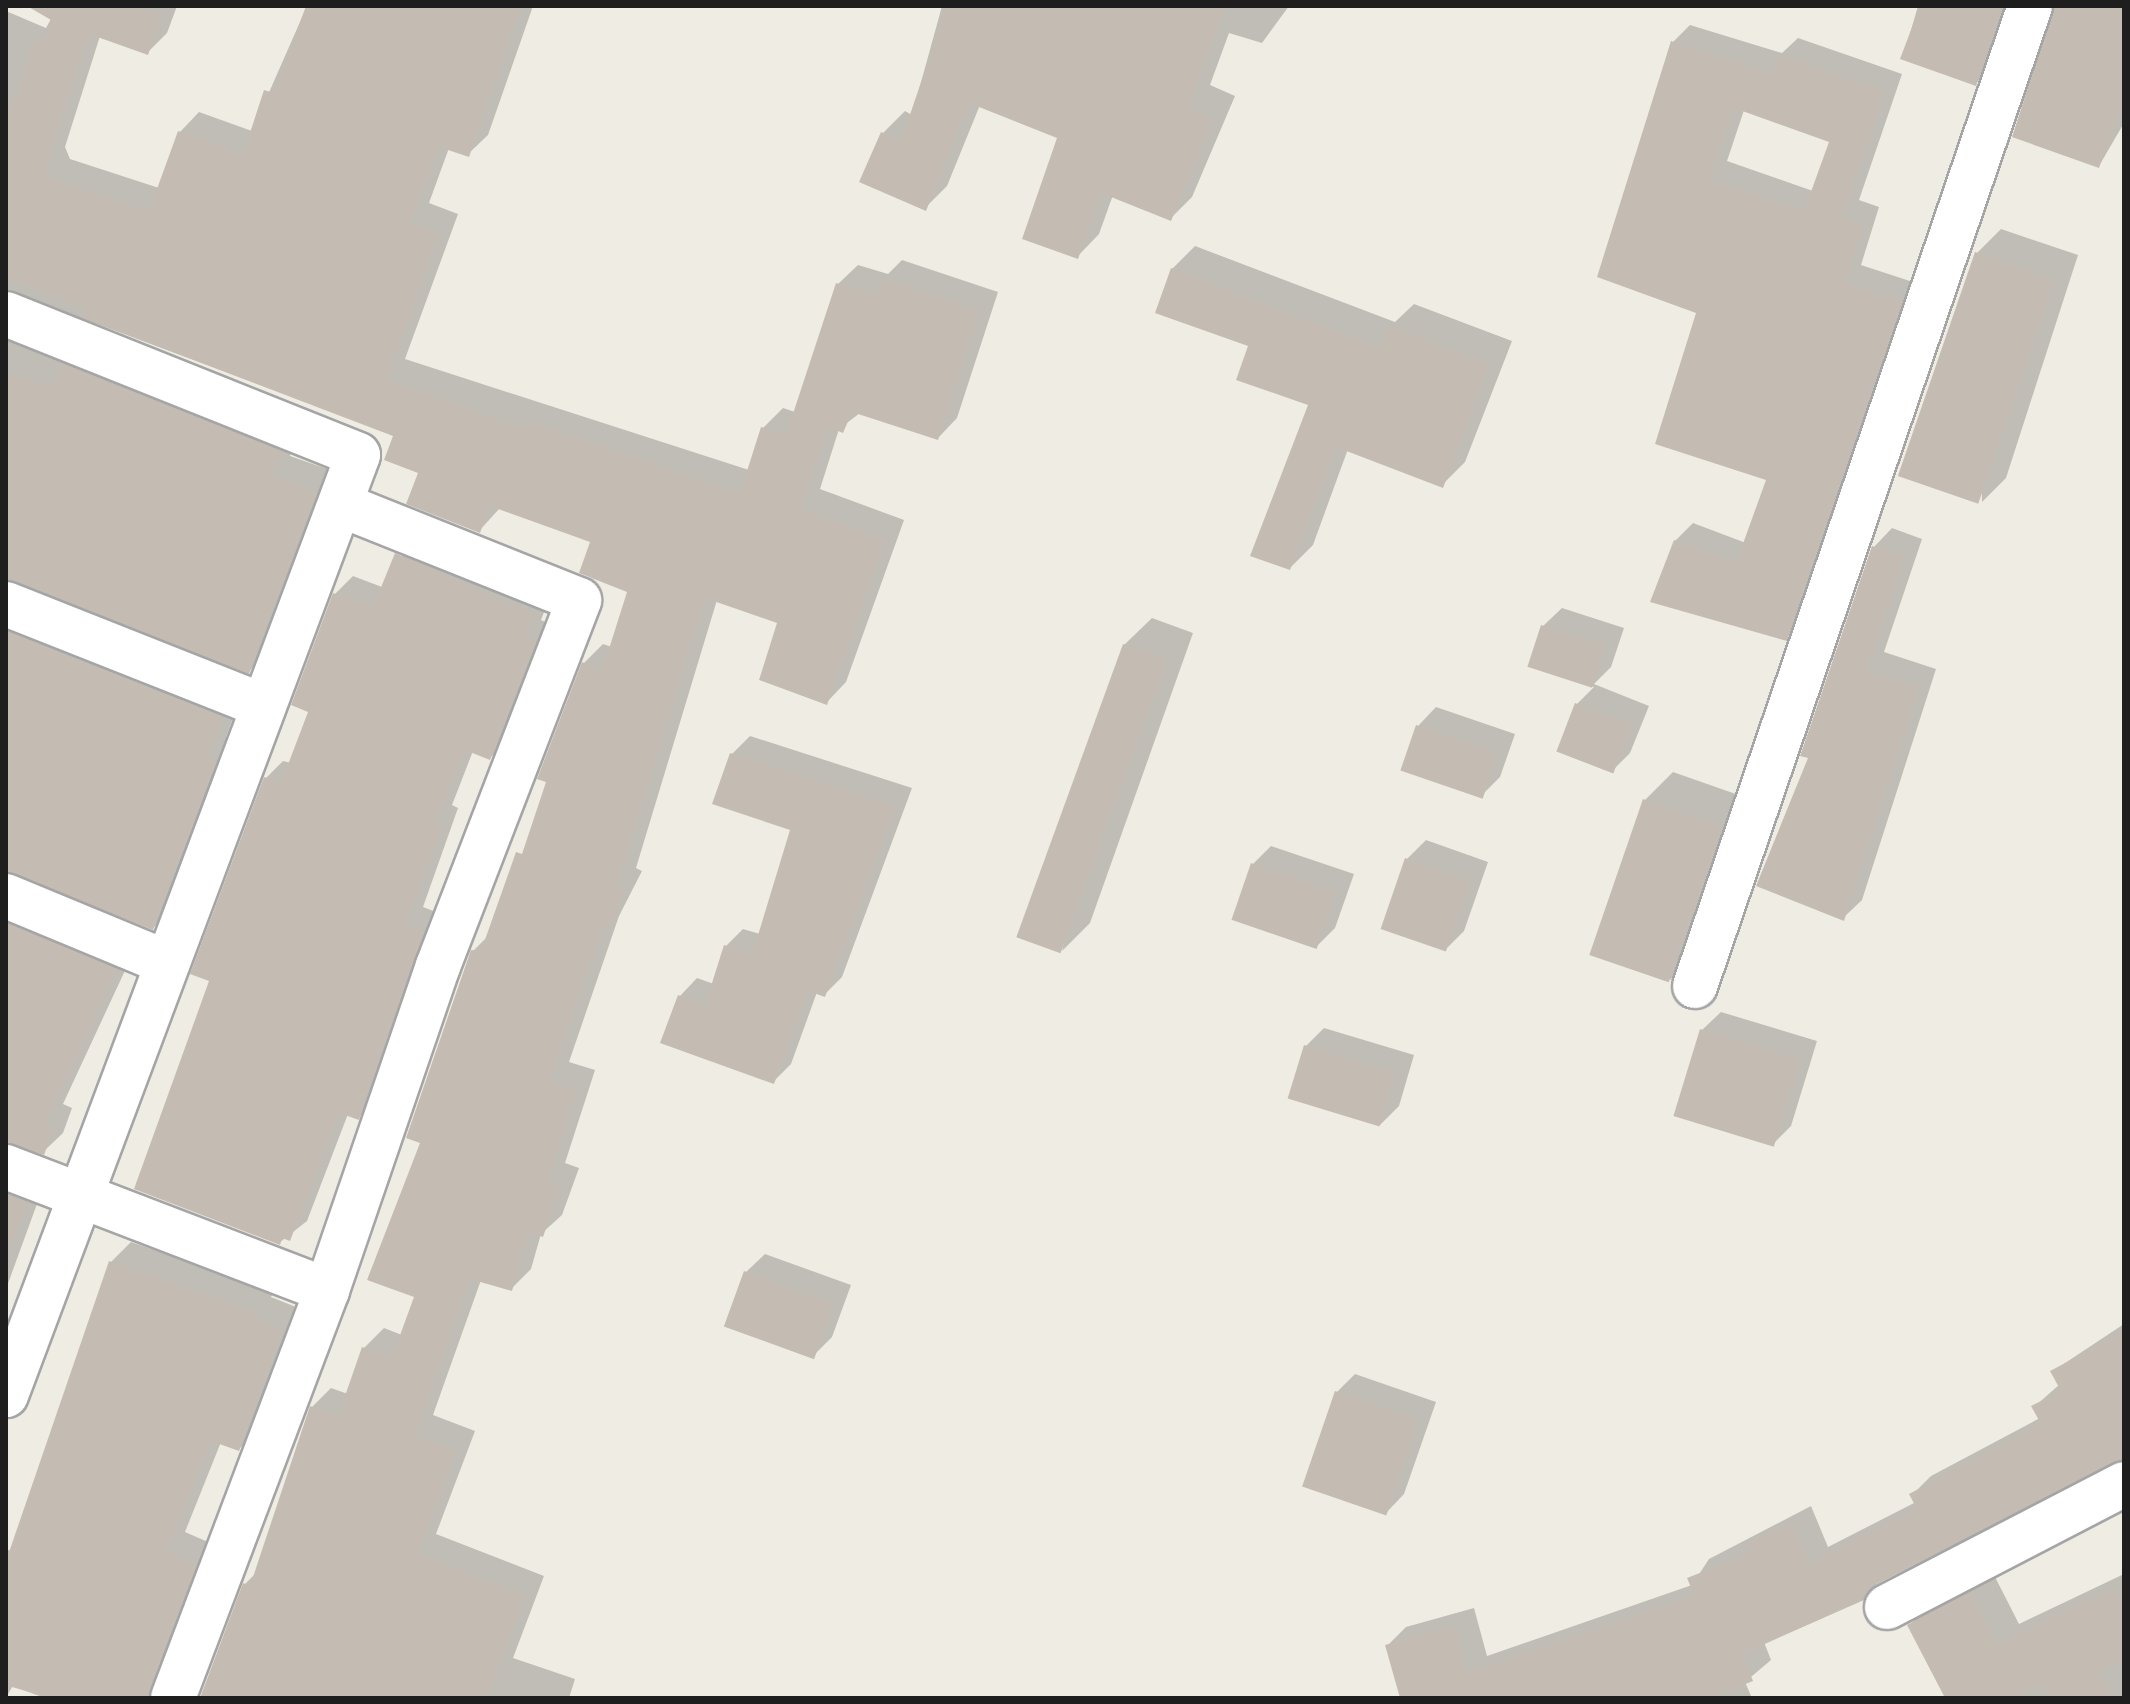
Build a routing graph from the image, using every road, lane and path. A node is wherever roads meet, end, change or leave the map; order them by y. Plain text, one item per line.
1 (2030, 6) edge
2 (6, 314) edge
3 (341, 505) junction
4 (6, 604) edge
5 (263, 706) junction
6 (6, 896) edge
7 (165, 962) junction
8 (1695, 986) dead end
9 (6, 1167) edge
10 (85, 1197) junction
11 (327, 1290) junction
12 (6, 1395) edge
13 (2124, 1484) edge
14 (1887, 1607) dead end
15 (173, 1698) edge

1 - 8 street
2 - 3 street
3 - 5 street
3 - 11 street
4 - 5 street
5 - 7 street
6 - 7 street
7 - 10 street
9 - 10 street
10 - 11 street
10 - 12 street
11 - 15 street
13 - 14 street

